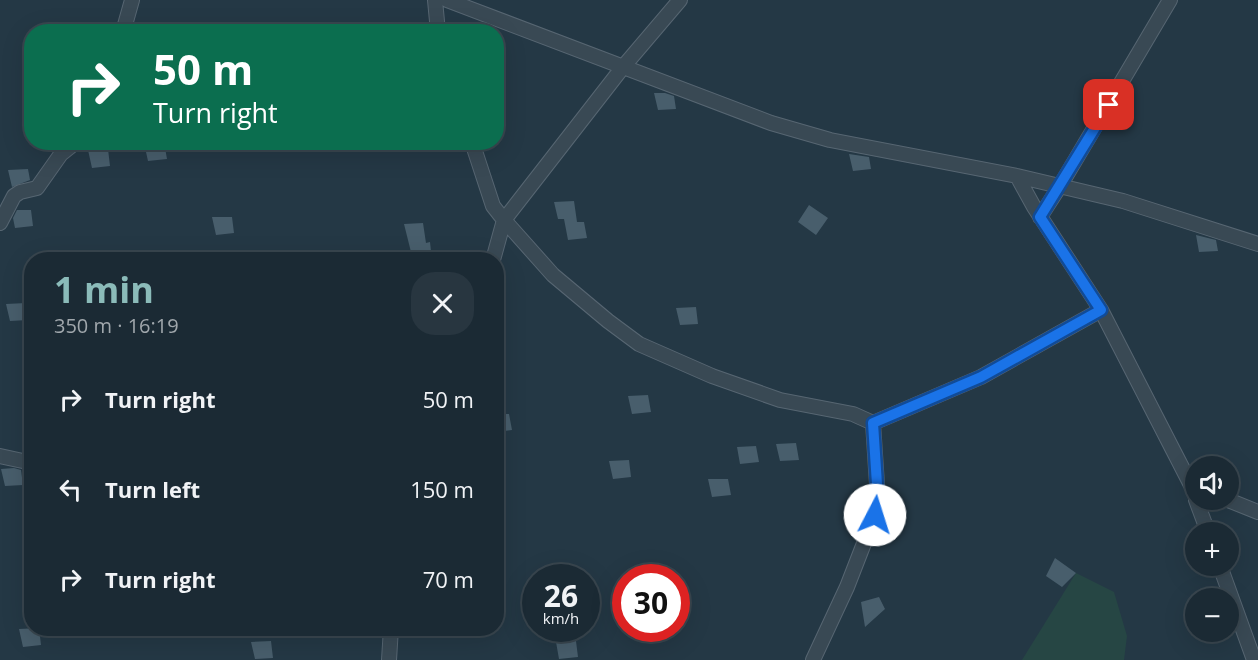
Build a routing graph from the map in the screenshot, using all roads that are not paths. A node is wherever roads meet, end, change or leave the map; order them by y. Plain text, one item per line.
1 (132, 0) edge
2 (435, 0) edge
3 (447, 0) edge
4 (680, 0) edge
5 (1170, 0) edge
6 (125, 24) edge
7 (437, 24) edge
8 (623, 67) junction
9 (66, 150) edge
10 (475, 150) edge
11 (1017, 176) junction
12 (1060, 186) junction
13 (1040, 217) junction
14 (504, 220) junction
15 (0, 223) edge
16 (1258, 243) edge
17 (495, 252) edge
18 (1101, 310) junction
19 (873, 423) junction
20 (0, 456) edge
21 (24, 461) edge
22 (1185, 473) edge
23 (1239, 504) edge
24 (1258, 512) edge
25 (1224, 576) edge
26 (390, 636) edge
27 (389, 660) edge
28 (813, 660) edge
29 (1254, 660) edge

1 - 6 street
2 - 7 street
3 - 8 street
4 - 8 street
5 - 12 street
8 - 11 street
8 - 14 street
9 - 15 street
10 - 14 street
11 - 12 street
11 - 13 street
12 - 13 street
12 - 16 street
13 - 18 street
14 - 17 street
14 - 19 street
18 - 19 street
18 - 22 street
19 - 28 street
20 - 21 street
23 - 24 street
25 - 29 street
26 - 27 street

